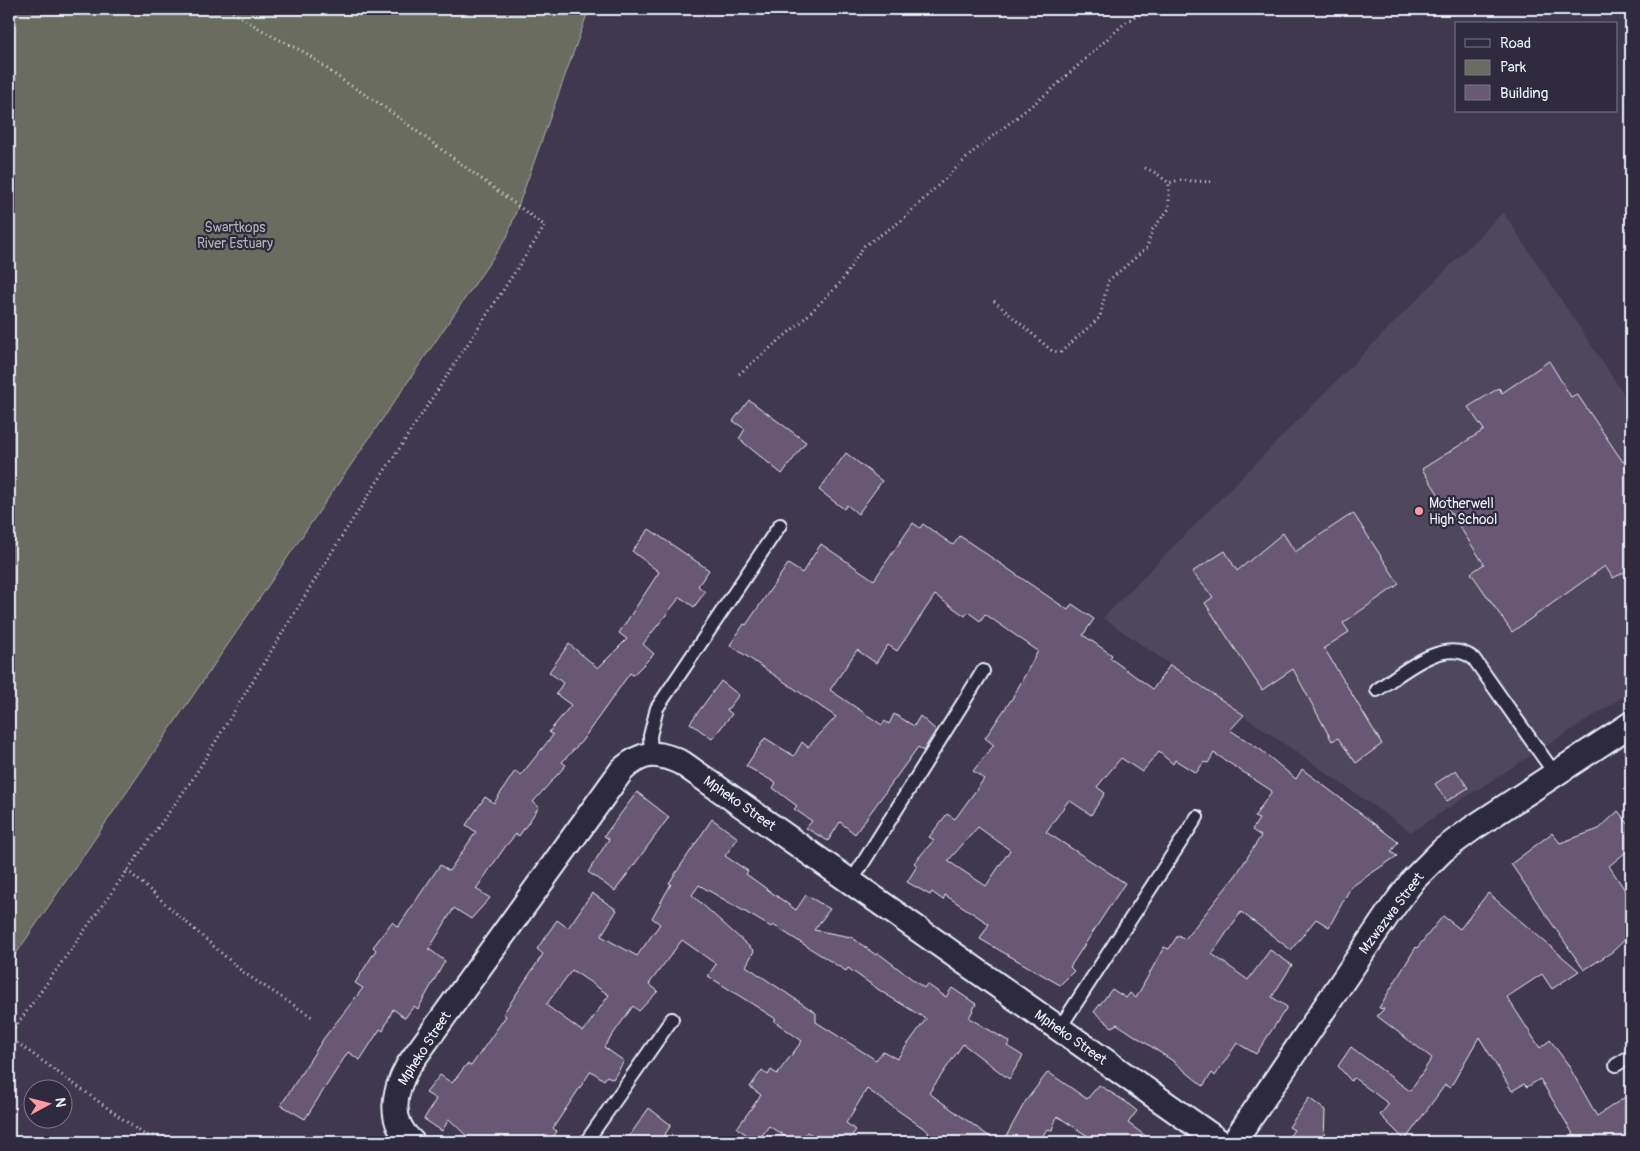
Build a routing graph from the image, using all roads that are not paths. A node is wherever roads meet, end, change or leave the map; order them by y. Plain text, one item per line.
1 (780, 525) dead end
2 (983, 671) dead end
3 (1377, 690) dead end
4 (1631, 724) edge
5 (651, 754) junction
6 (1556, 774) junction
7 (1197, 817) dead end
8 (851, 882) junction
9 (672, 1019) dead end
10 (1059, 1029) junction
11 (1631, 1056) edge
12 (1616, 1066) dead end
13 (412, 1142) edge
14 (586, 1142) edge
15 (1220, 1142) edge
16 (1234, 1142) edge

1 - 5 lane
2 - 8 lane
3 - 6 lane
4 - 6 street, Mzwazwa Street
5 - 8 street, Mpheko Street
5 - 13 street, Mpheko Street
6 - 16 street, Mzwazwa Street
7 - 10 lane
8 - 10 street, Mpheko Street
9 - 14 lane
10 - 15 street, Mpheko Street
11 - 12 lane

